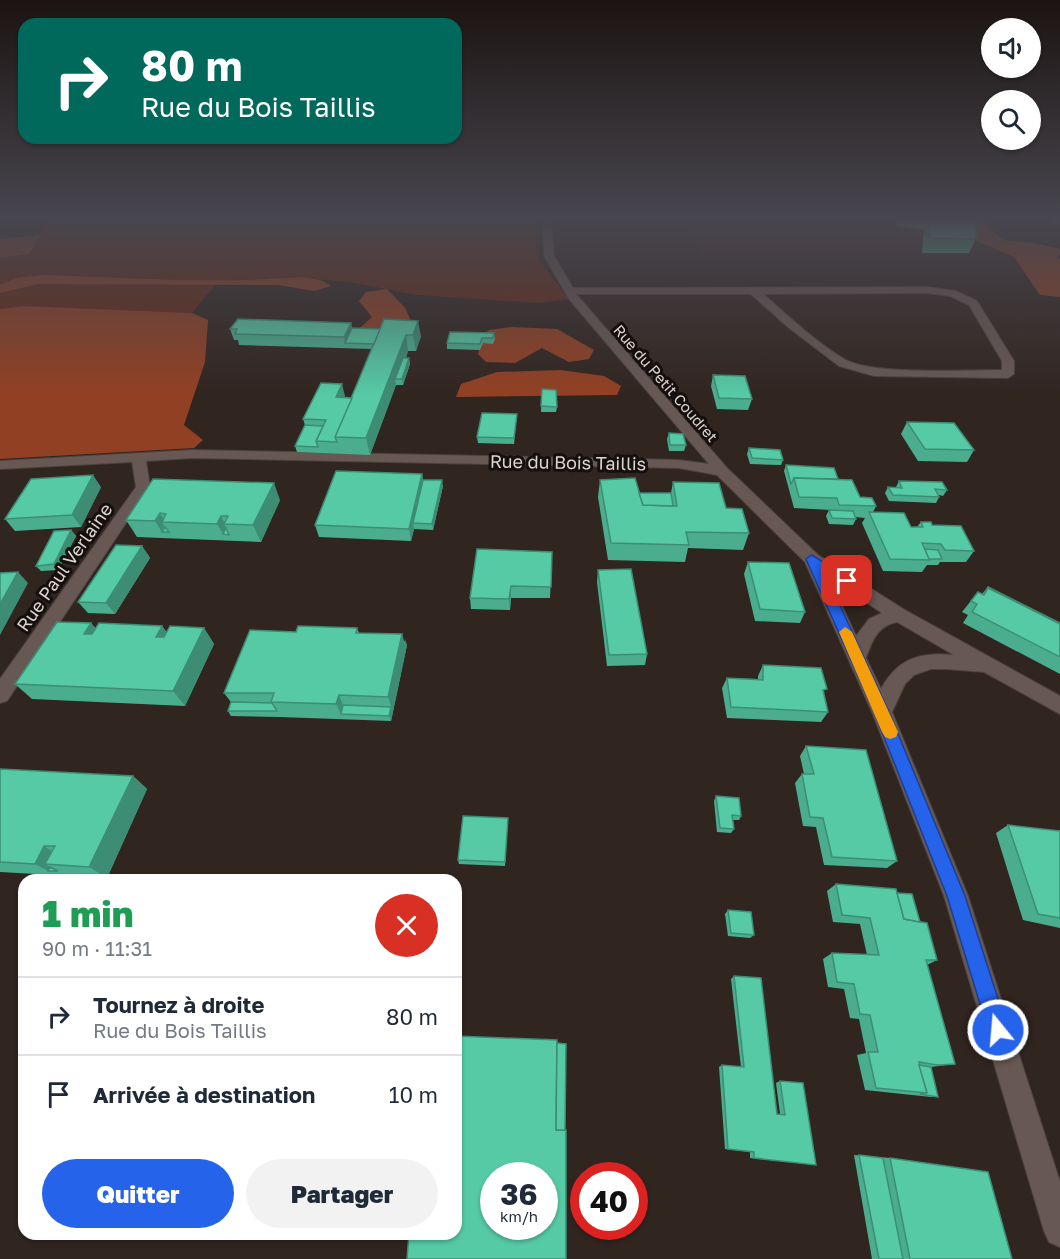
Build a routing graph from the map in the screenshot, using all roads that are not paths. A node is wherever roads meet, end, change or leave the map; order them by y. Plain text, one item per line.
1 (562, 278) edge
2 (753, 290) junction
3 (570, 291) junction
4 (138, 456) junction
5 (0, 465) edge
6 (722, 471) junction
7 (812, 559) junction
8 (899, 615) junction
9 (857, 658) junction
10 (987, 665) junction
11 (0, 695) edge
12 (1060, 706) edge
13 (882, 712) junction
14 (1060, 1231) edge

1 - 3 street, Rue du Petit Coudret
2 - 2 street
2 - 3 street
3 - 6 street, Rue du Petit Coudret
4 - 5 street, Rue du Bois Taillis
4 - 6 street, Rue du Bois Taillis
4 - 11 street, Rue Paul Verlaine
6 - 7 street
7 - 8 street
7 - 9 street
8 - 9 street
8 - 10 street
9 - 13 street
10 - 12 street
10 - 13 street
13 - 14 street

